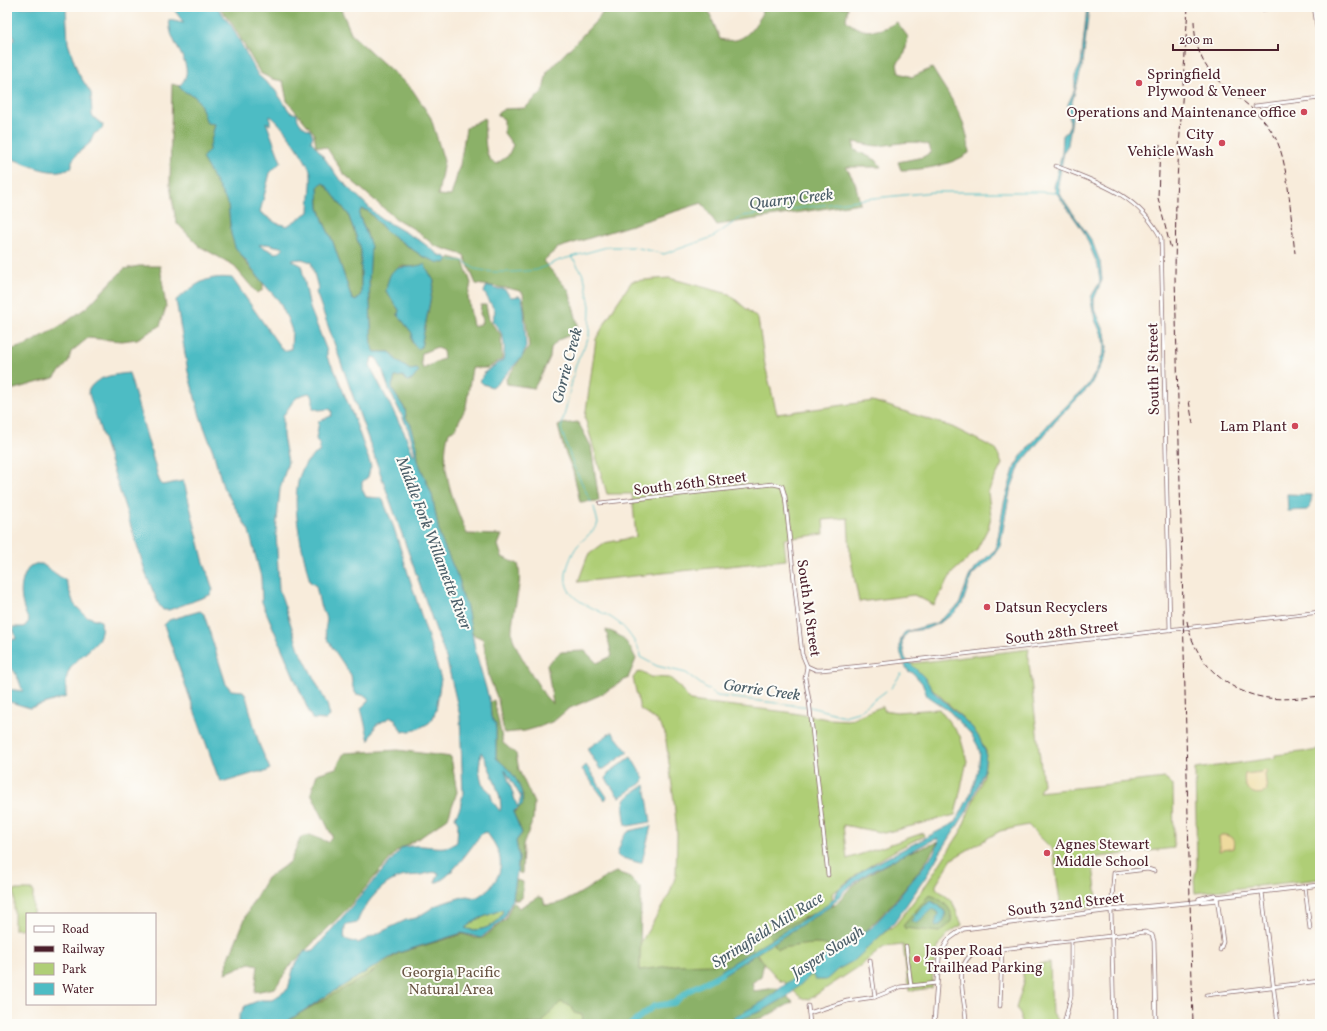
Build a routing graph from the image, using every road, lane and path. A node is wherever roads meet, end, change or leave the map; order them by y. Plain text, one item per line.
1 (1291, 7) edge
2 (1315, 7) edge
3 (1251, 10) dead end
4 (1320, 43) edge
5 (1320, 98) edge
6 (1255, 106) dead end
7 (1056, 166) dead end
8 (782, 486) joint
9 (600, 503) dead end
10 (1320, 612) edge
11 (1170, 630) junction
12 (807, 666) junction
13 (1154, 871) dead end
14 (828, 875) dead end
15 (1320, 885) edge
16 (1305, 887) junction
17 (1262, 892) junction
18 (1217, 897) junction
19 (1111, 910) junction
20 (1310, 929) dead end
21 (1112, 936) junction
22 (1071, 941) junction
23 (906, 946) dead end
24 (1002, 949) junction
25 (1220, 950) dead end
26 (870, 960) dead end
27 (1320, 981) edge
28 (937, 983) junction
29 (911, 986) junction
30 (1274, 987) junction
31 (1206, 996) dead end
32 (875, 997) junction
33 (808, 1006) dead end
34 (1000, 1006) dead end
35 (809, 1013) junction
36 (810, 1024) edge
37 (934, 1024) edge
38 (966, 1024) edge
39 (1064, 1024) edge
40 (1114, 1024) edge
41 (1156, 1024) edge
42 (1278, 1024) edge

1 - 3 street
2 - 4 main road
5 - 6 street
7 - 11 street, South F Street
8 - 9 street, South 26th Street
8 - 12 street, South M Street
10 - 11 street, South 28th Street
11 - 12 street, South 28th Street
12 - 14 street, South M Street
13 - 19 street
15 - 16 street, South 32nd Street
16 - 17 street, South 32nd Street
16 - 20 street
17 - 18 street, South 32nd Street
17 - 30 street
18 - 19 street, South 32nd Street
18 - 25 street
19 - 21 street
19 - 28 street, South 32nd Street
21 - 22 street
21 - 40 street
21 - 41 street
22 - 24 street
22 - 39 street
23 - 29 street
24 - 34 street
24 - 38 street
26 - 32 street
27 - 30 street
28 - 29 street
28 - 37 street
29 - 32 street
30 - 31 street
30 - 42 street
32 - 35 street
33 - 35 street
35 - 36 street

